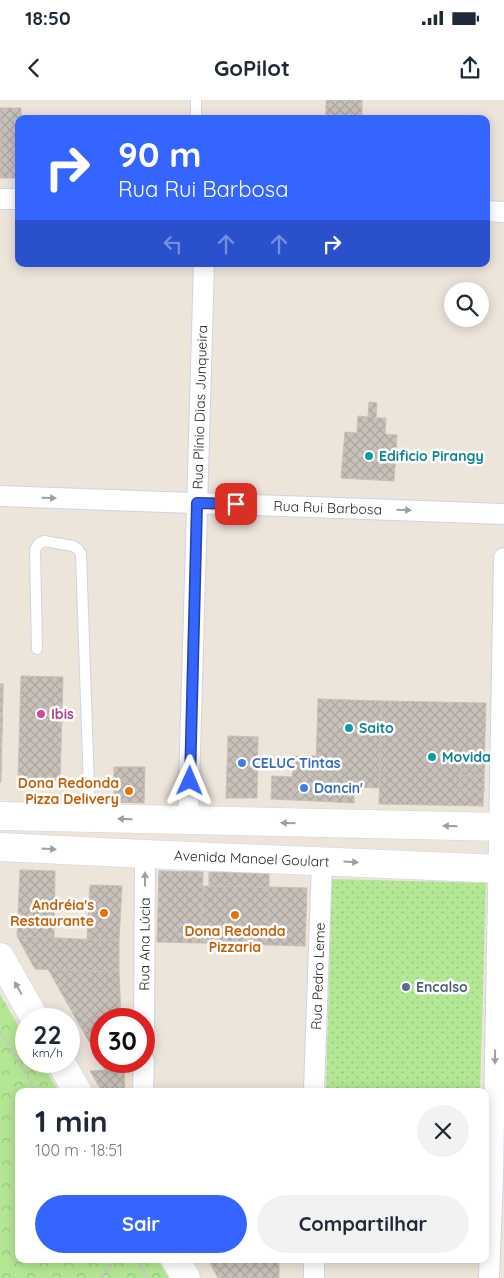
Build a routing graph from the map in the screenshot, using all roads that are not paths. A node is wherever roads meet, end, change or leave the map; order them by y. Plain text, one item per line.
1 (196, 100) edge
2 (196, 115) edge
3 (0, 199) edge
4 (15, 199) edge
5 (490, 212) edge
6 (504, 212) edge
7 (204, 267) edge
8 (0, 496) edge
9 (197, 503) junction
10 (504, 514) edge
11 (504, 558) edge
12 (37, 649) dead end
13 (0, 816) edge
14 (90, 818) junction
15 (188, 821) junction
16 (501, 827) edge
17 (0, 847) edge
18 (145, 854) junction
19 (322, 861) junction
20 (501, 869) edge
21 (0, 957) edge
22 (29, 1008) edge
23 (144, 1008) edge
24 (67, 1073) edge
25 (144, 1073) edge
26 (75, 1088) edge
27 (144, 1088) edge
28 (314, 1088) edge
29 (494, 1175) edge
30 (177, 1263) edge
31 (314, 1263) edge
32 (186, 1278) edge
33 (314, 1278) edge
34 (489, 1278) edge

1 - 2 lane
3 - 4 street
5 - 6 street
7 - 9 street, Rua Plínio Dias Junqueira
8 -> 9 street, Rua Rui Barbosa
9 -> 10 street, Rua Rui Barbosa
9 - 15 street, Rua Plínio Dias Junqueira
11 - 16 street
12 - 14 lane
13 - 14 main road
15 -> 14 main road
16 -> 15 main road
16 - 20 street
17 -> 18 main road, Avenida Manoel Goulart
18 - 19 main road, Avenida Manoel Goulart
23 -> 18 street, Rua Ana Lúcia
19 -> 20 main road, Avenida Manoel Goulart
19 - 28 street, Rua Pedro Leme
20 -> 29 street
22 -> 21 main road
24 - 26 main road
25 - 27 street
29 - 34 street
30 - 32 main road
31 - 33 street

